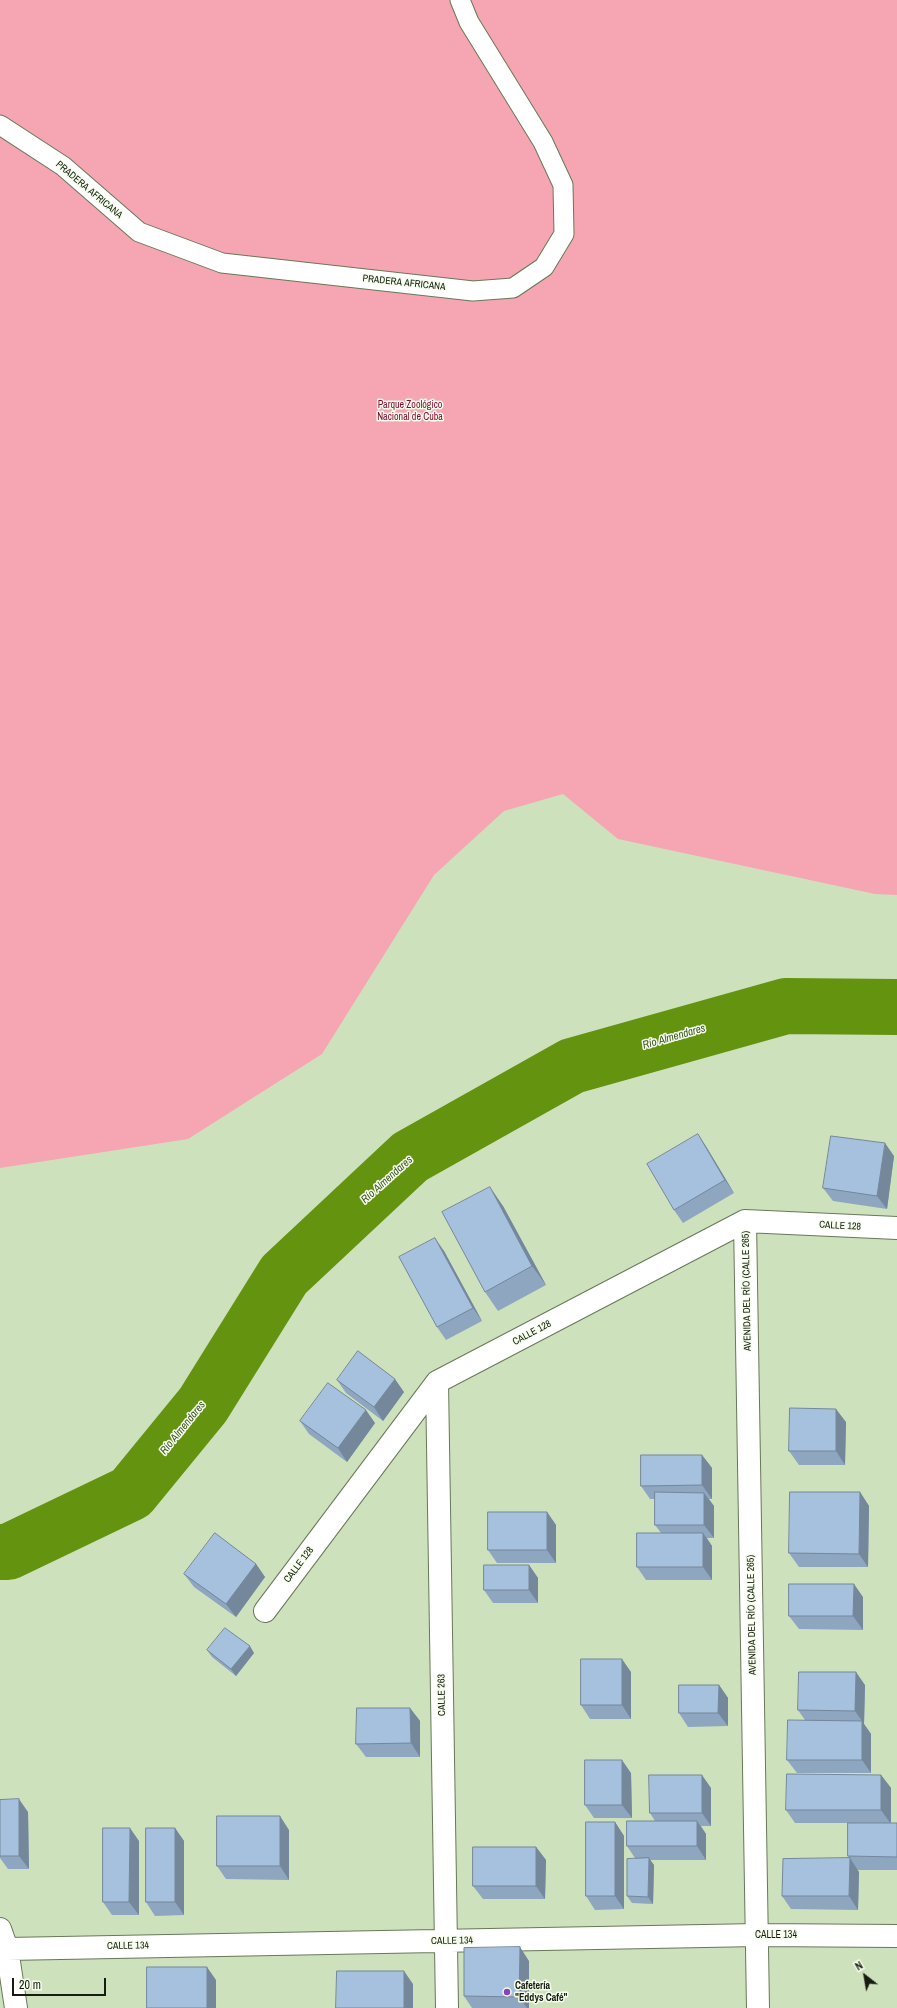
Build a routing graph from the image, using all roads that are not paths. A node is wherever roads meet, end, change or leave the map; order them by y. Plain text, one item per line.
1 (460, 0) edge
2 (0, 125) edge
3 (745, 1221) junction
4 (897, 1228) edge
5 (437, 1382) junction
6 (265, 1611) dead end
7 (758, 1935) junction
8 (897, 1936) edge
9 (4, 1939) edge
10 (446, 1941) junction
11 (16, 2008) edge
12 (447, 2008) edge
13 (758, 2008) edge

1 - 2 lane, PRADERA AFRICANA
3 - 4 street, CALLE 128
3 - 5 street, CALLE 128
3 - 7 street, AVENIDA DEL RÍO (CALLE 265)
5 - 6 street, CALLE 128
5 - 10 street, CALLE 263
7 - 8 street, CALLE 134
7 - 10 street, CALLE 134
7 - 13 street, AVENIDA DEL RÍO (CALLE 265)
9 - 10 street, CALLE 134
9 - 11 street
10 - 12 street, CALLE 263

